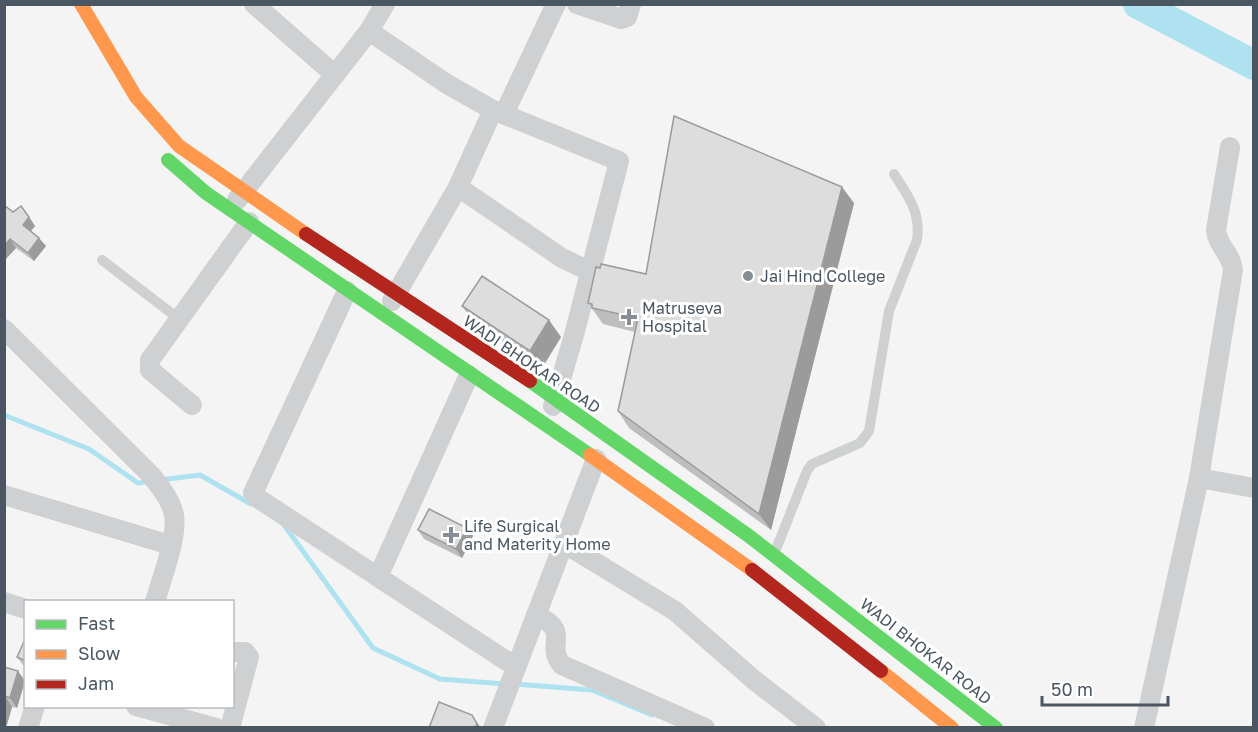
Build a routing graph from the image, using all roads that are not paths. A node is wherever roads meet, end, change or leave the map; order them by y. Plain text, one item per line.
1 (81, 4) edge
2 (254, 4) edge
3 (385, 4) edge
4 (555, 4) edge
5 (577, 4) edge
6 (631, 4) edge
7 (369, 31) junction
8 (335, 75) junction
9 (498, 112) junction
10 (1230, 147) dead end
11 (160, 153) dead end
12 (894, 174) dead end
13 (458, 187) junction
14 (242, 192) junction
15 (230, 209) junction
16 (249, 222) junction
17 (102, 260) dead end
18 (591, 272) junction
19 (347, 291) junction
20 (397, 294) junction
21 (384, 316) junction
22 (179, 319) junction
23 (4, 329) edge
24 (470, 375) junction
25 (555, 398) junction
26 (192, 405) dead end
27 (547, 426) junction
28 (596, 459) junction
29 (1199, 478) junction
30 (1254, 488) edge
31 (4, 495) edge
32 (170, 544) junction
33 (565, 544) junction
34 (774, 555) junction
35 (378, 577) junction
36 (156, 600) edge
37 (4, 602) edge
38 (24, 608) edge
39 (536, 615) junction
40 (234, 652) edge
41 (514, 671) junction
42 (965, 702) junction
43 (34, 708) edge
44 (143, 708) edge
45 (949, 725) edge
46 (28, 728) edge
47 (216, 728) edge
48 (230, 728) edge
49 (493, 728) edge
50 (705, 728) edge
51 (816, 728) edge
52 (996, 728) edge
53 (1144, 728) edge

1 - 14 main road, WADI BHOKAR ROAD
2 - 8 street
3 - 7 street
4 - 9 street
5 - 6 street
7 - 8 street
7 - 9 street
8 - 14 street
9 - 13 street
9 - 18 street
10 - 29 street
11 - 15 main road
12 - 34 lane
13 - 18 street
13 - 20 street
14 - 15 street
14 - 20 main road, WADI BHOKAR ROAD
15 - 16 main road
16 - 19 main road
16 - 22 street
17 - 22 lane
18 - 25 street
19 - 21 main road
19 - 35 street
20 - 21 street
20 - 25 main road, WADI BHOKAR ROAD
21 - 24 main road
22 - 26 street
23 - 32 street
24 - 27 main road
24 - 35 street
25 - 27 street
25 - 34 main road, WADI BHOKAR ROAD
27 - 28 main road
28 - 33 street
28 - 45 main road
29 - 30 street
29 - 53 street
31 - 32 street
32 - 36 street
33 - 39 street
33 - 51 street
34 - 42 main road, WADI BHOKAR ROAD
35 - 41 street
37 - 38 street
39 - 41 street
39 - 50 street
40 - 48 street
41 - 49 street
42 - 45 main road
42 - 52 main road, WADI BHOKAR ROAD
43 - 46 street
44 - 47 street

